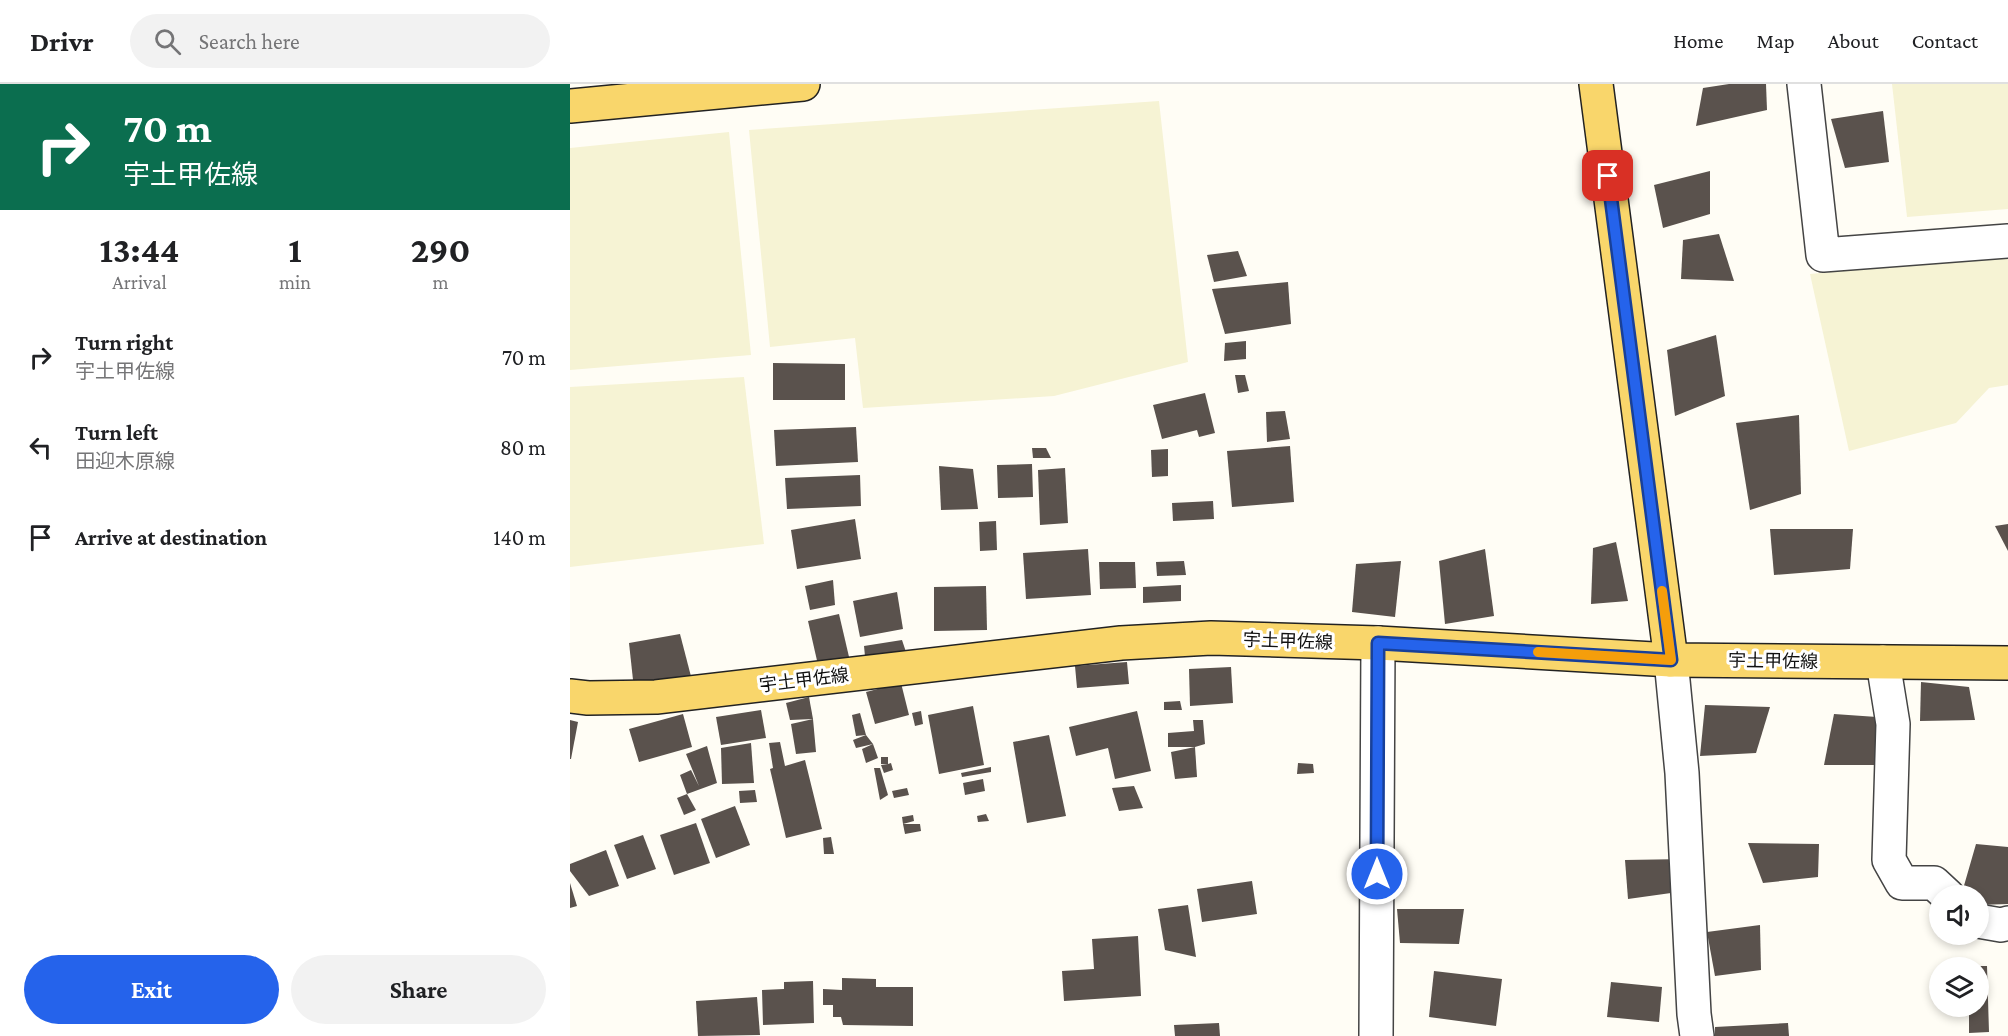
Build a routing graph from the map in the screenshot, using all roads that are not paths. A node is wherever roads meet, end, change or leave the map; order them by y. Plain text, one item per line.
1 (803, 84) edge
2 (1596, 84) edge
3 (1804, 84) edge
4 (570, 105) edge
5 (2008, 240) edge
6 (1378, 643) junction
7 (1671, 660) junction
8 (1883, 662) junction
9 (2008, 663) edge
10 (570, 696) edge
11 (1936, 885) edge
12 (1989, 923) edge
13 (2008, 923) edge
14 (1376, 1036) edge
15 (1697, 1036) edge

1 - 4 main road
2 - 7 main road
3 - 5 street
6 - 7 main road, 宇土甲佐線
6 - 10 main road, 宇土甲佐線
6 - 14 street
7 - 8 main road, 宇土甲佐線
7 - 15 street
8 - 9 main road, 宇土甲佐線
8 - 11 street
12 - 13 street

